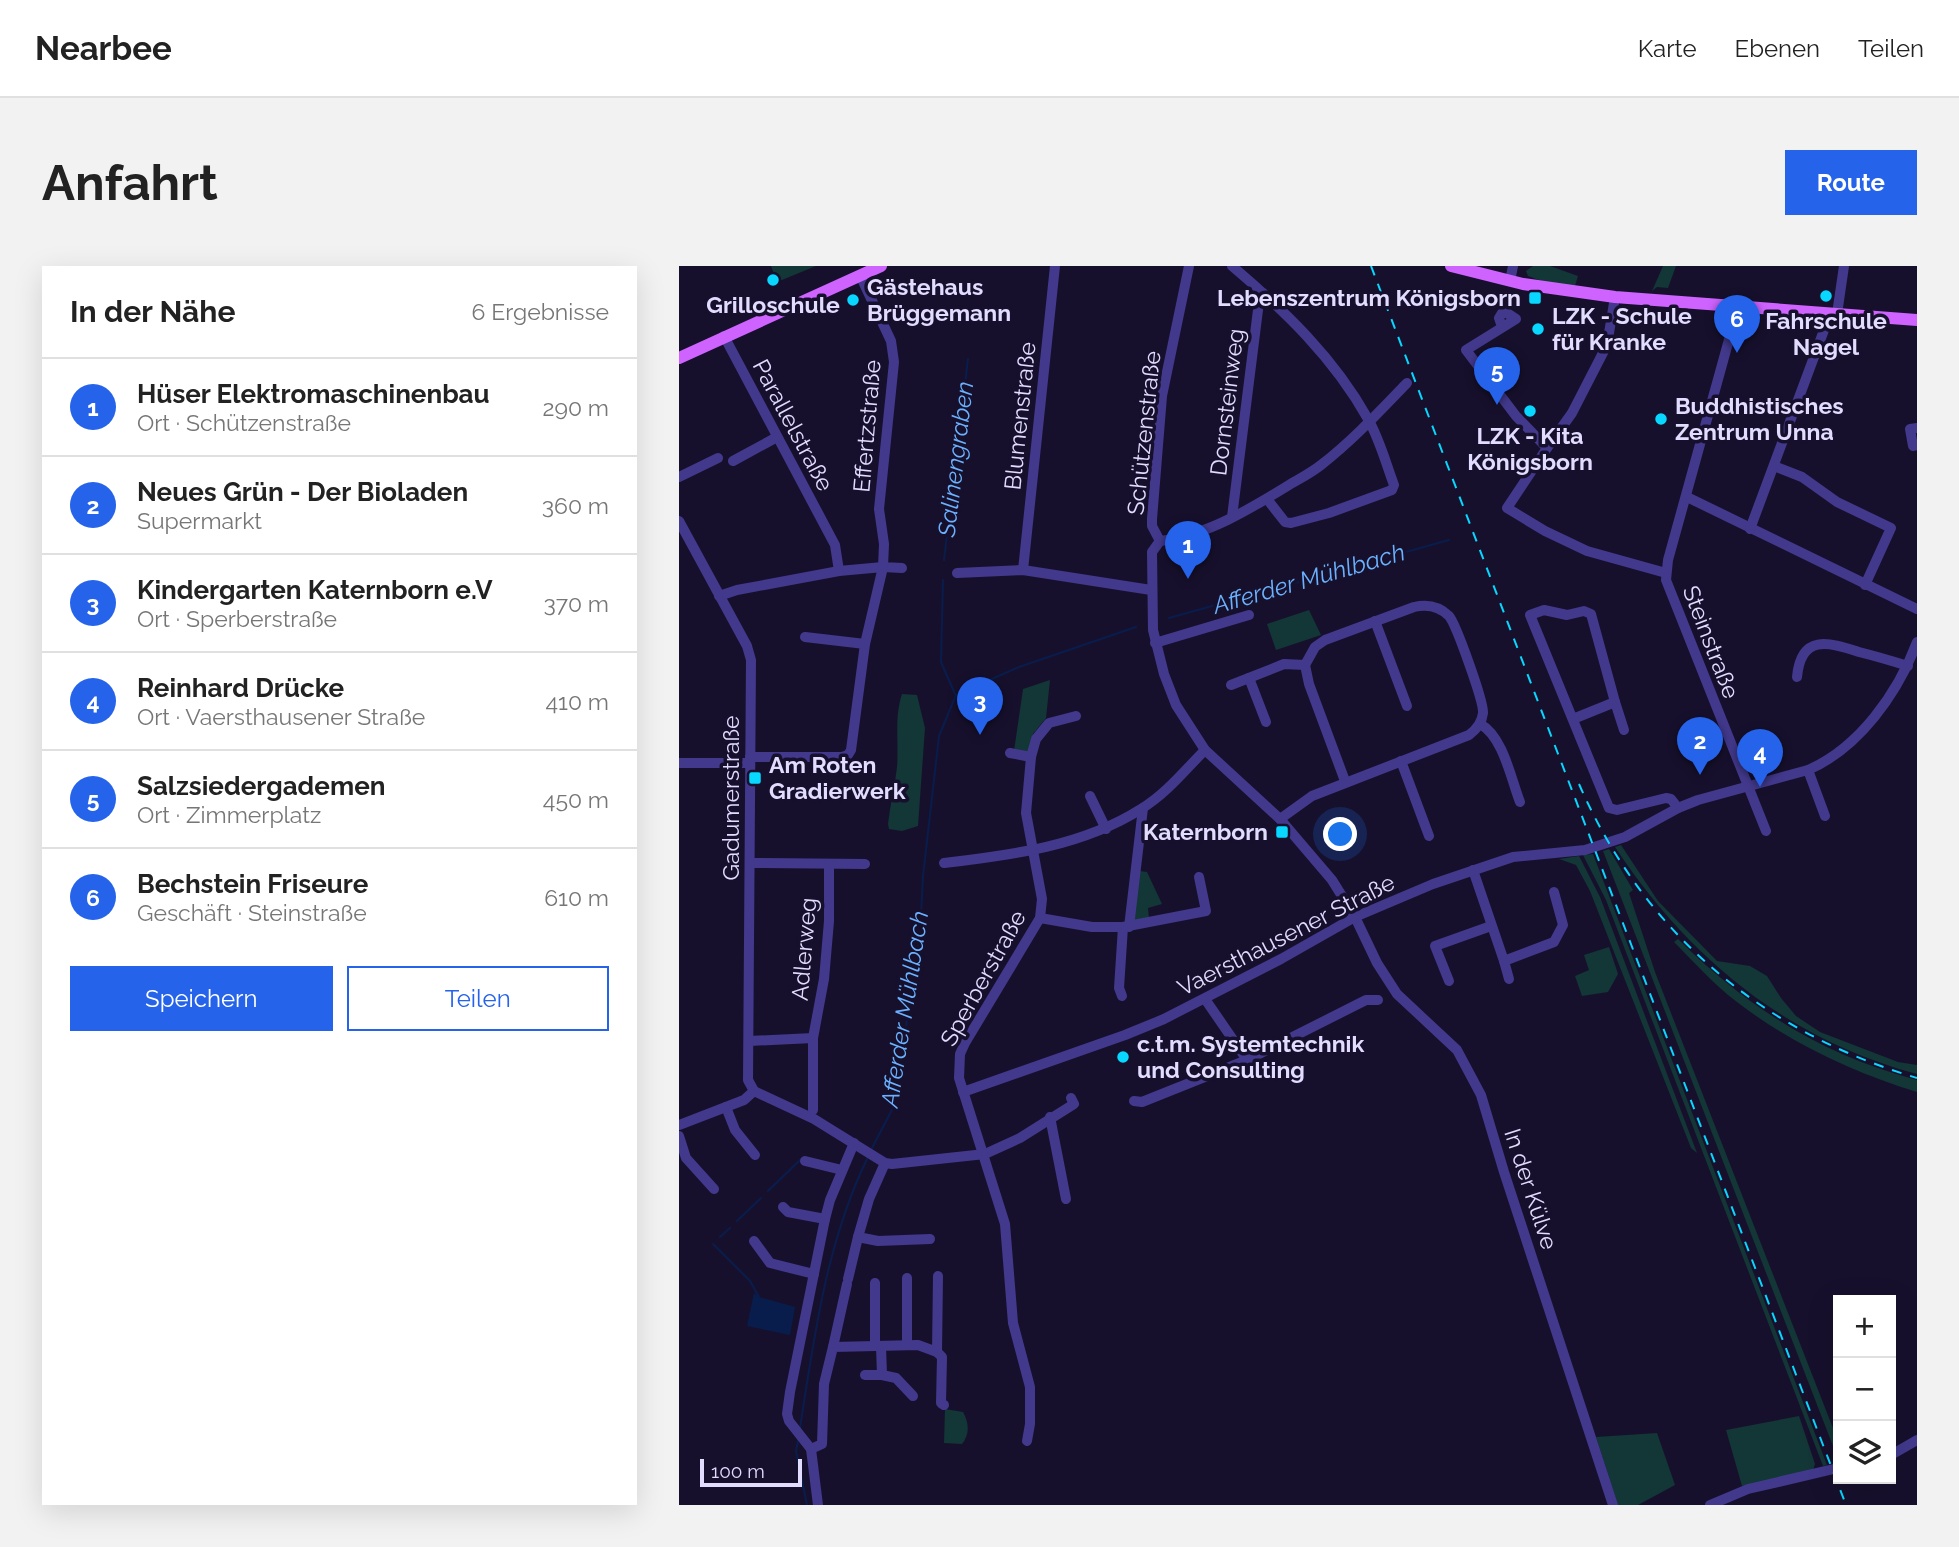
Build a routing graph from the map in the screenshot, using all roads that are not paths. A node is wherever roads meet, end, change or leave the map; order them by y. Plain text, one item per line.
1 (881, 266) edge
2 (1055, 266) edge
3 (1189, 266) edge
4 (1232, 266) edge
5 (1451, 266) edge
6 (1513, 266) edge
7 (1844, 266) edge
8 (860, 275) junction
9 (1510, 281) junction
10 (1263, 292) junction
11 (1615, 297) junction
12 (1738, 307) junction
13 (1834, 314) junction
14 (1917, 320) edge
15 (1502, 327) dead end
16 (724, 336) junction
17 (679, 358) edge
18 (1408, 383) dead end
19 (1369, 421) junction
20 (1917, 428) edge
21 (777, 438) junction
22 (1917, 445) edge
23 (1547, 448) junction
24 (718, 458) dead end
25 (733, 461) dead end
26 (1774, 466) junction
27 (679, 477) edge
28 (1687, 497) junction
29 (1267, 499) junction
30 (1232, 517) junction
31 (679, 521) edge
32 (1750, 529) junction
33 (1160, 541) junction
34 (883, 567) junction
35 (902, 568) dead end
36 (1023, 570) junction
37 (839, 571) junction
38 (957, 573) dead end
39 (1666, 573) junction
40 (1865, 584) junction
41 (1151, 590) junction
42 (719, 596) junction
43 (1917, 609) edge
44 (1249, 615) dead end
45 (1375, 621) junction
46 (805, 637) dead end
47 (1917, 642) edge
48 (865, 643) junction
49 (1155, 643) junction
50 (1305, 665) junction
51 (1908, 666) junction
52 (1797, 677) dead end
53 (1249, 678) junction
54 (1231, 685) dead end
55 (1615, 702) junction
56 (1407, 706) dead end
57 (1076, 716) dead end
58 (1573, 719) junction
59 (1266, 722) dead end
60 (1480, 724) junction
61 (1625, 730) dead end
62 (1205, 750) junction
63 (1010, 753) dead end
64 (1031, 757) junction
65 (750, 760) junction
66 (1401, 761) junction
67 (679, 763) edge
68 (1808, 770) junction
69 (1345, 781) junction
70 (1748, 786) junction
71 (1090, 796) dead end
72 (1520, 802) dead end
73 (1143, 808) junction
74 (1678, 808) junction
75 (1825, 816) dead end
76 (1280, 819) junction
77 (1106, 829) junction
78 (1766, 831) dead end
79 (1429, 836) dead end
80 (1032, 849) junction
81 (750, 863) junction
82 (944, 863) dead end
83 (829, 864) junction
84 (865, 864) dead end
85 (1473, 870) junction
86 (1199, 877) dead end
87 (1553, 892) dead end
88 (1355, 917) junction
89 (1041, 918) junction
90 (1491, 926) junction
91 (1126, 927) junction
92 (1504, 961) junction
93 (1509, 979) dead end
94 (1449, 981) dead end
95 (1122, 996) dead end
96 (1205, 999) junction
97 (1378, 1000) dead end
98 (813, 1038) junction
99 (748, 1041) junction
100 (1247, 1060) junction
101 (754, 1091) junction
102 (963, 1093) junction
103 (1071, 1098) dead end
104 (1134, 1101) dead end
105 (726, 1107) junction
106 (813, 1110) dead end
107 (1050, 1117) junction
108 (679, 1125) edge
109 (679, 1136) edge
110 (859, 1146) junction
111 (985, 1154) junction
112 (755, 1155) dead end
113 (805, 1161) dead end
114 (885, 1163) junction
115 (842, 1170) junction
116 (714, 1189) dead end
117 (1066, 1199) dead end
118 (783, 1207) dead end
119 (825, 1219) junction
120 (858, 1237) junction
121 (930, 1239) dead end
122 (754, 1241) dead end
123 (814, 1273) junction
124 (938, 1276) dead end
125 (907, 1278) dead end
126 (875, 1283) dead end
127 (907, 1345) junction
128 (833, 1346) junction
129 (878, 1346) junction
130 (937, 1352) junction
131 (865, 1375) dead end
132 (882, 1375) junction
133 (913, 1396) dead end
134 (944, 1405) dead end
135 (1917, 1440) edge
136 (1027, 1441) dead end
137 (811, 1449) junction
138 (1896, 1452) edge
139 (1833, 1469) edge
140 (818, 1505) edge
141 (1613, 1505) edge
142 (1710, 1505) edge

1 - 8 main road
2 - 36 street, Blumenstraße
3 - 33 street, Schützenstraße
4 - 10 street
5 - 9 main road
6 - 9 street
7 - 13 street
8 - 16 main road
8 - 34 street, Effertzstraße
9 - 11 main road
10 - 19 street
10 - 30 street, Dornsteinweg
11 - 12 main road
11 - 23 street
12 - 13 main road
12 - 28 street, Steinstraße
13 - 14 main road
13 - 26 street
15 - 23 street
16 - 17 main road
16 - 21 street, Parallelstraße
18 - 19 street
19 - 29 street
19 - 29 street
20 - 22 street
21 - 25 street
21 - 37 street, Parallelstraße
23 - 39 street
24 - 27 street
26 - 32 street
26 - 40 street
28 - 32 street
28 - 39 street, Steinstraße
29 - 30 street
30 - 33 street
31 - 42 street, Gadumerstraße
32 - 40 street
33 - 41 street, Schützenstraße
34 - 35 street
34 - 37 street
34 - 48 street
36 - 38 street
36 - 41 street
37 - 42 street
39 - 70 street, Steinstraße
40 - 43 street
41 - 49 street, Schützenstraße
42 - 65 street, Gadumerstraße
44 - 49 street
45 - 50 street
45 - 56 street
45 - 60 street
46 - 48 street
47 - 51 street, Vaersthausener Straße
48 - 65 street
49 - 62 street, Schützenstraße
50 - 53 street
50 - 69 street
51 - 52 street
51 - 68 street, Vaersthausener Straße
53 - 54 street
53 - 59 street
55 - 58 street
55 - 58 street
55 - 61 street
57 - 64 street, Sperberstraße
58 - 74 street
60 - 66 street
60 - 72 street
62 - 73 street
62 - 76 street, Schützenstraße
63 - 64 street
64 - 80 street, Sperberstraße
65 - 67 street
65 - 81 street, Gadumerstraße
66 - 69 street
66 - 79 street
68 - 70 street, Vaersthausener Straße
68 - 75 street
69 - 76 street
70 - 74 street, Vaersthausener Straße
70 - 78 street
71 - 77 street
73 - 77 street
73 - 91 street
74 - 85 street, Vaersthausener Straße
76 - 88 street, Schützenstraße
77 - 80 street
80 - 82 street
80 - 89 street, Sperberstraße
81 - 83 street
81 - 99 street, Gadumerstraße
83 - 84 street
83 - 98 street, Adlerweg
85 - 88 street, Vaersthausener Straße
85 - 90 street
86 - 91 street
87 - 92 street
88 - 96 street, Vaersthausener Straße
88 - 141 street, In der Külve
89 - 91 street
89 - 102 street, Sperberstraße
90 - 92 street
90 - 94 street
91 - 95 street
92 - 93 street
96 - 100 street
96 - 102 street, Vaersthausener Straße
97 - 100 street
98 - 99 street
98 - 106 street, Adlerweg
99 - 101 street, Gadumerstraße
100 - 104 street
101 - 105 street
101 - 110 street
102 - 111 street, Sperberstraße
103 - 107 street
105 - 108 street
105 - 112 street
107 - 111 street
107 - 117 street
109 - 116 street
110 - 114 street
110 - 115 street
111 - 114 street
111 - 136 street, Sperberstraße
113 - 115 street
114 - 120 street
115 - 119 street
118 - 119 street
119 - 123 street
120 - 121 street
120 - 128 street
122 - 123 street
123 - 137 street
124 - 130 street
125 - 127 street
126 - 129 street
127 - 129 street
127 - 130 street
128 - 129 street
128 - 137 street
129 - 132 street
130 - 134 street
131 - 132 street
132 - 133 street
135 - 138 street
137 - 140 street
139 - 142 street

